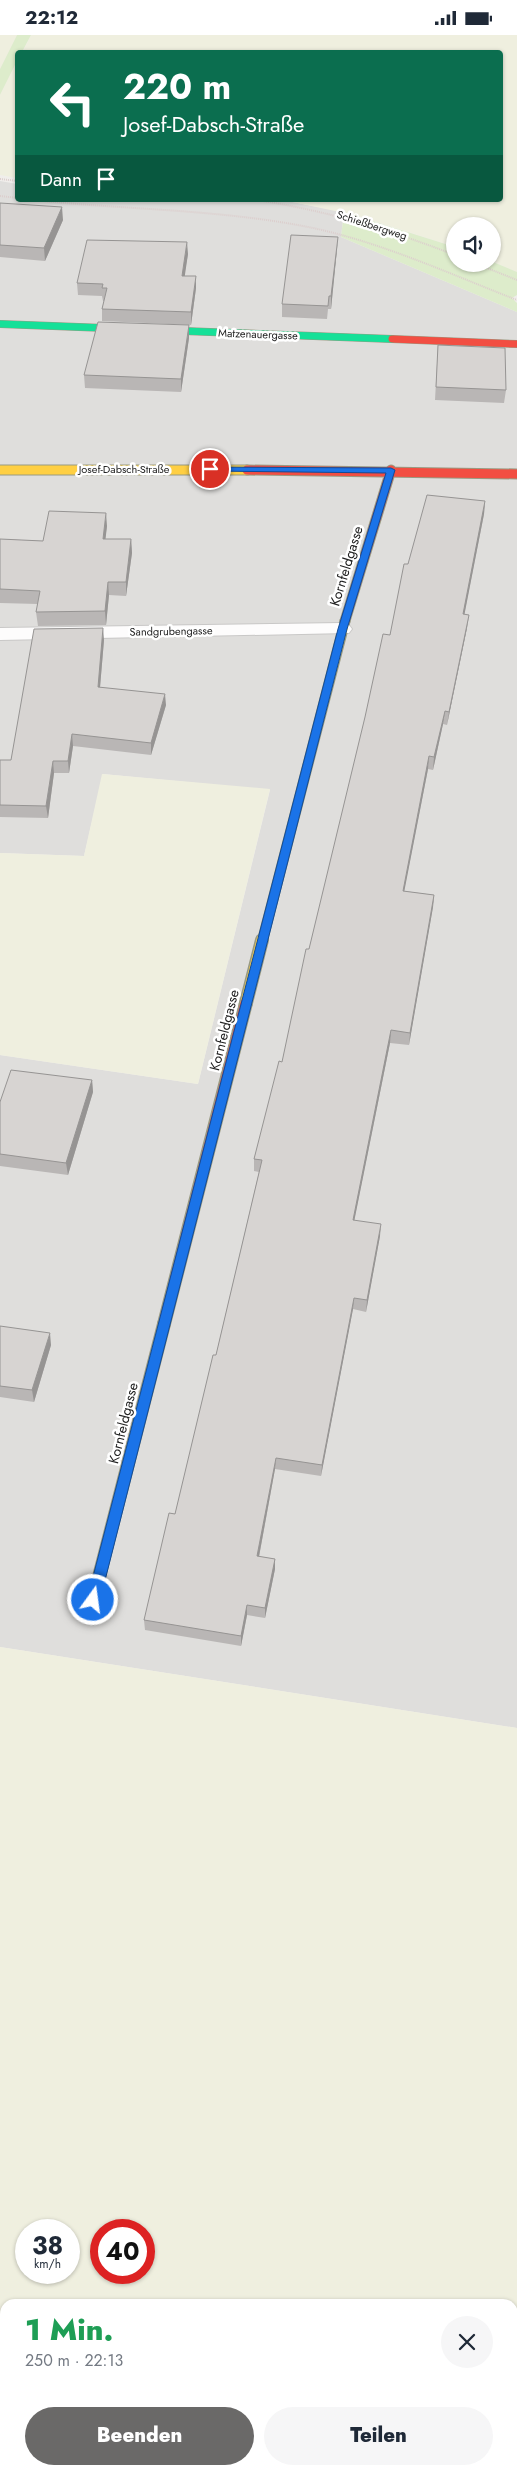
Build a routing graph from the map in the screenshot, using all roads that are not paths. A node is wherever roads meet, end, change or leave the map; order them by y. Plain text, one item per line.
1 (0, 324) edge
2 (517, 344) edge
3 (0, 470) edge
4 (391, 470) junction
5 (517, 474) edge
6 (342, 629) junction
7 (0, 634) edge
8 (93, 1600) dead end

1 - 2 street, Matzenauergasse
3 - 4 street, Josef-Dabsch-Straße
4 - 5 street, Josef-Dabsch-Straße
4 - 6 street, Kornfeldgasse
6 - 7 street, Sandgrubengasse
6 - 8 street, Kornfeldgasse

